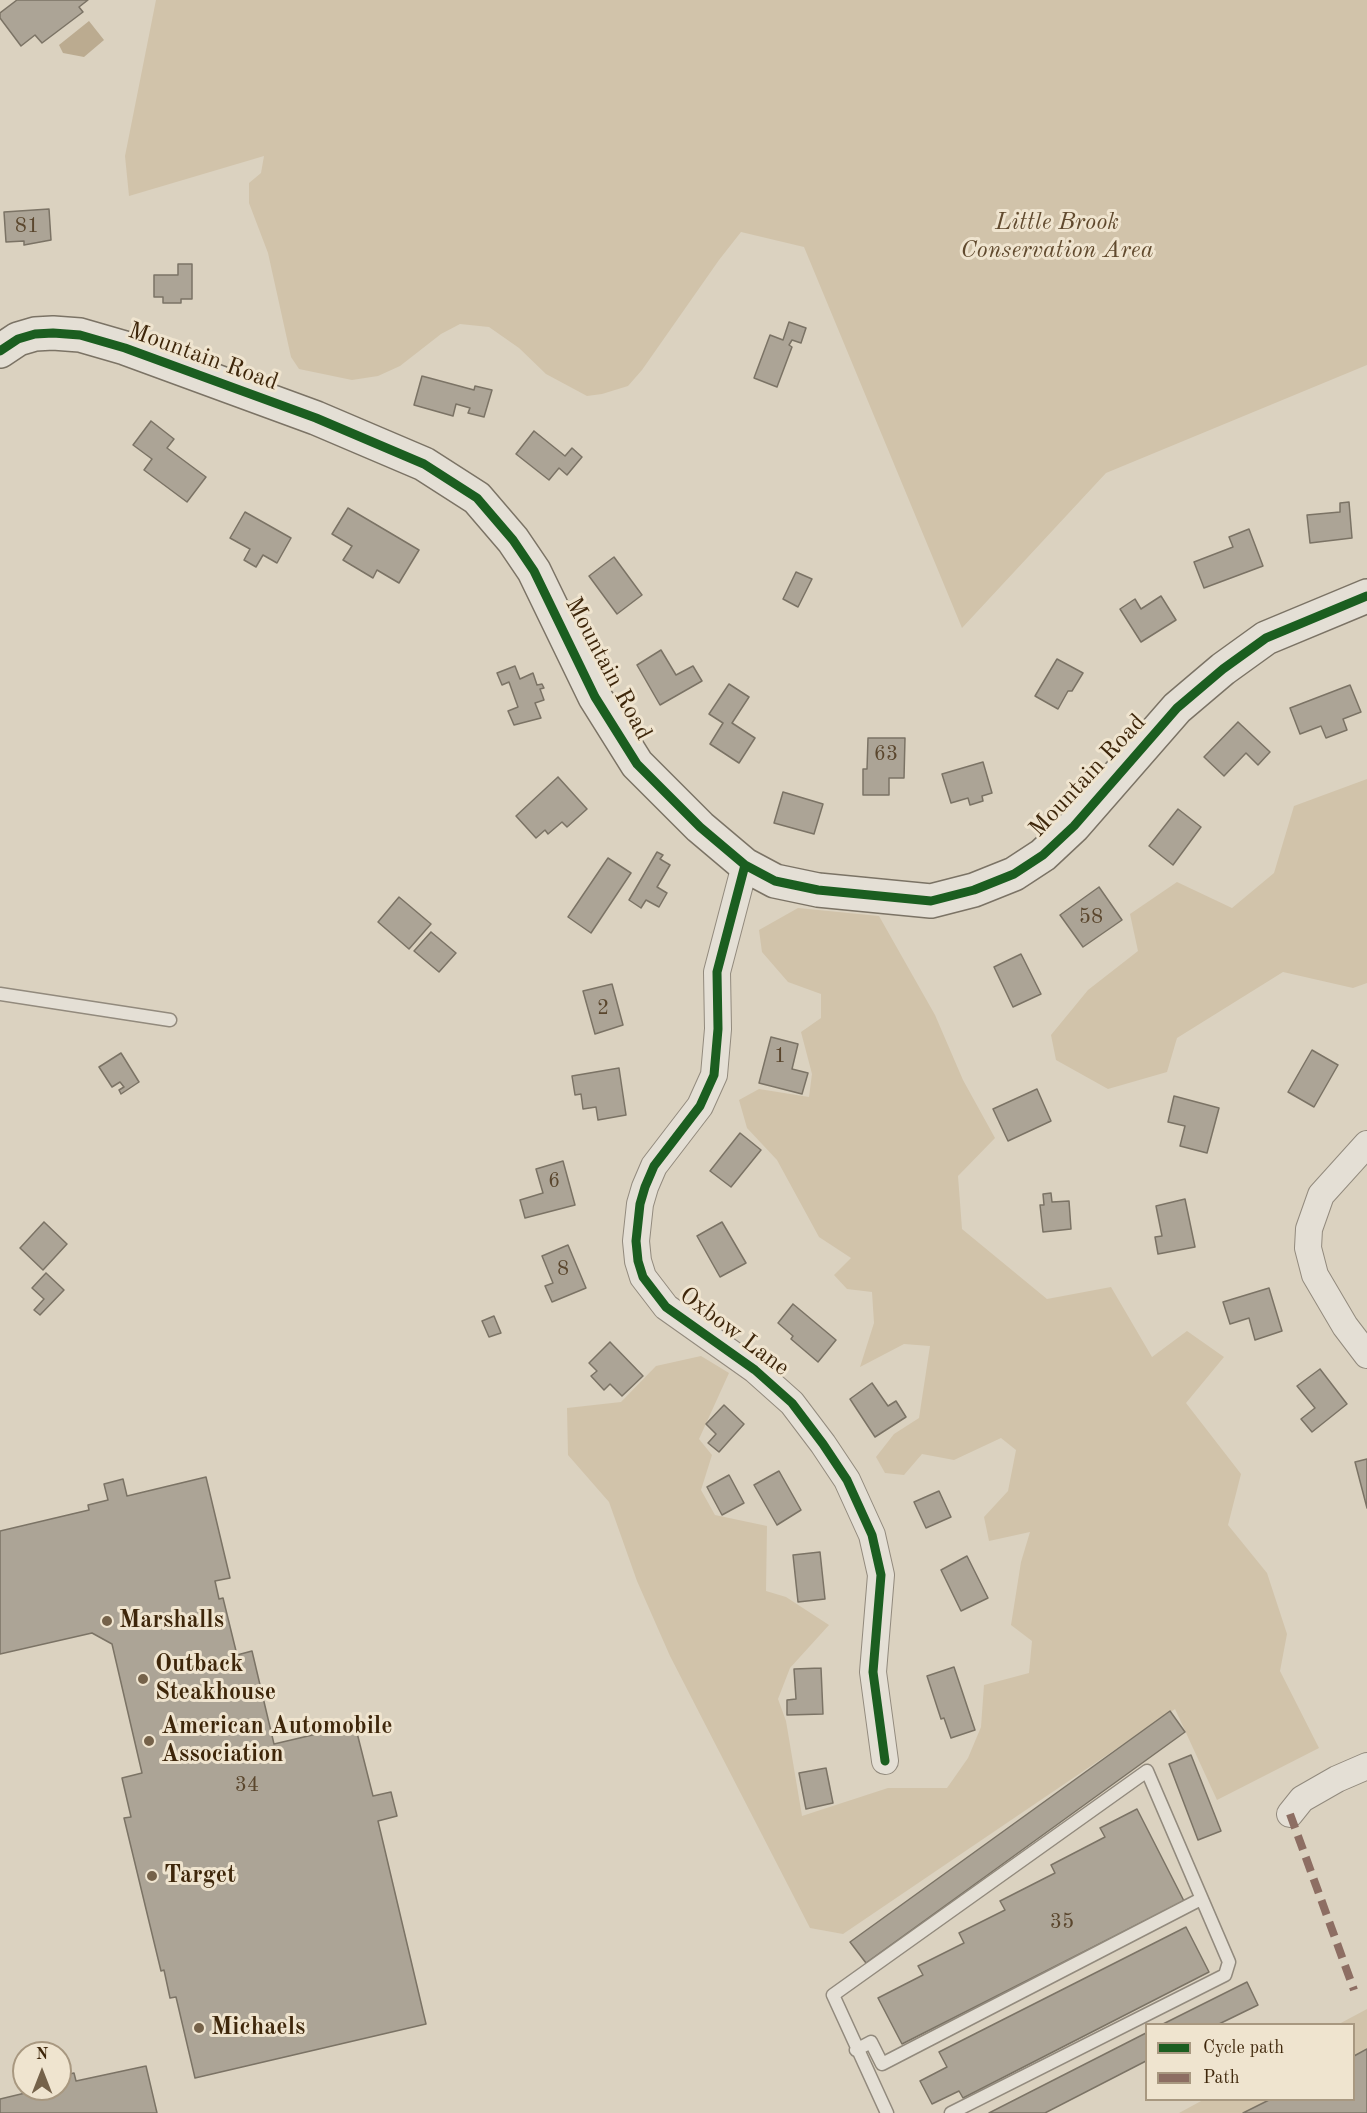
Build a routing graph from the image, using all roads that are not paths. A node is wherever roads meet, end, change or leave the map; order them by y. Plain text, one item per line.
1 (0, 351) edge
2 (1367, 596) edge
3 (745, 865) junction
4 (0, 994) edge
5 (170, 1020) dead end
6 (1367, 1144) edge
7 (1367, 1355) edge
8 (885, 1761) dead end
9 (1367, 1766) edge
10 (1290, 1814) dead end
11 (1202, 1899) junction
12 (856, 2050) junction
13 (887, 2113) edge
14 (951, 2113) edge

1 - 3 street, Mountain Road
2 - 3 street, Mountain Road
3 - 8 street, Oxbow Lane
4 - 5 lane
6 - 7 street
9 - 10 street
11 - 12 lane
11 - 12 lane
11 - 14 lane
12 - 13 lane

